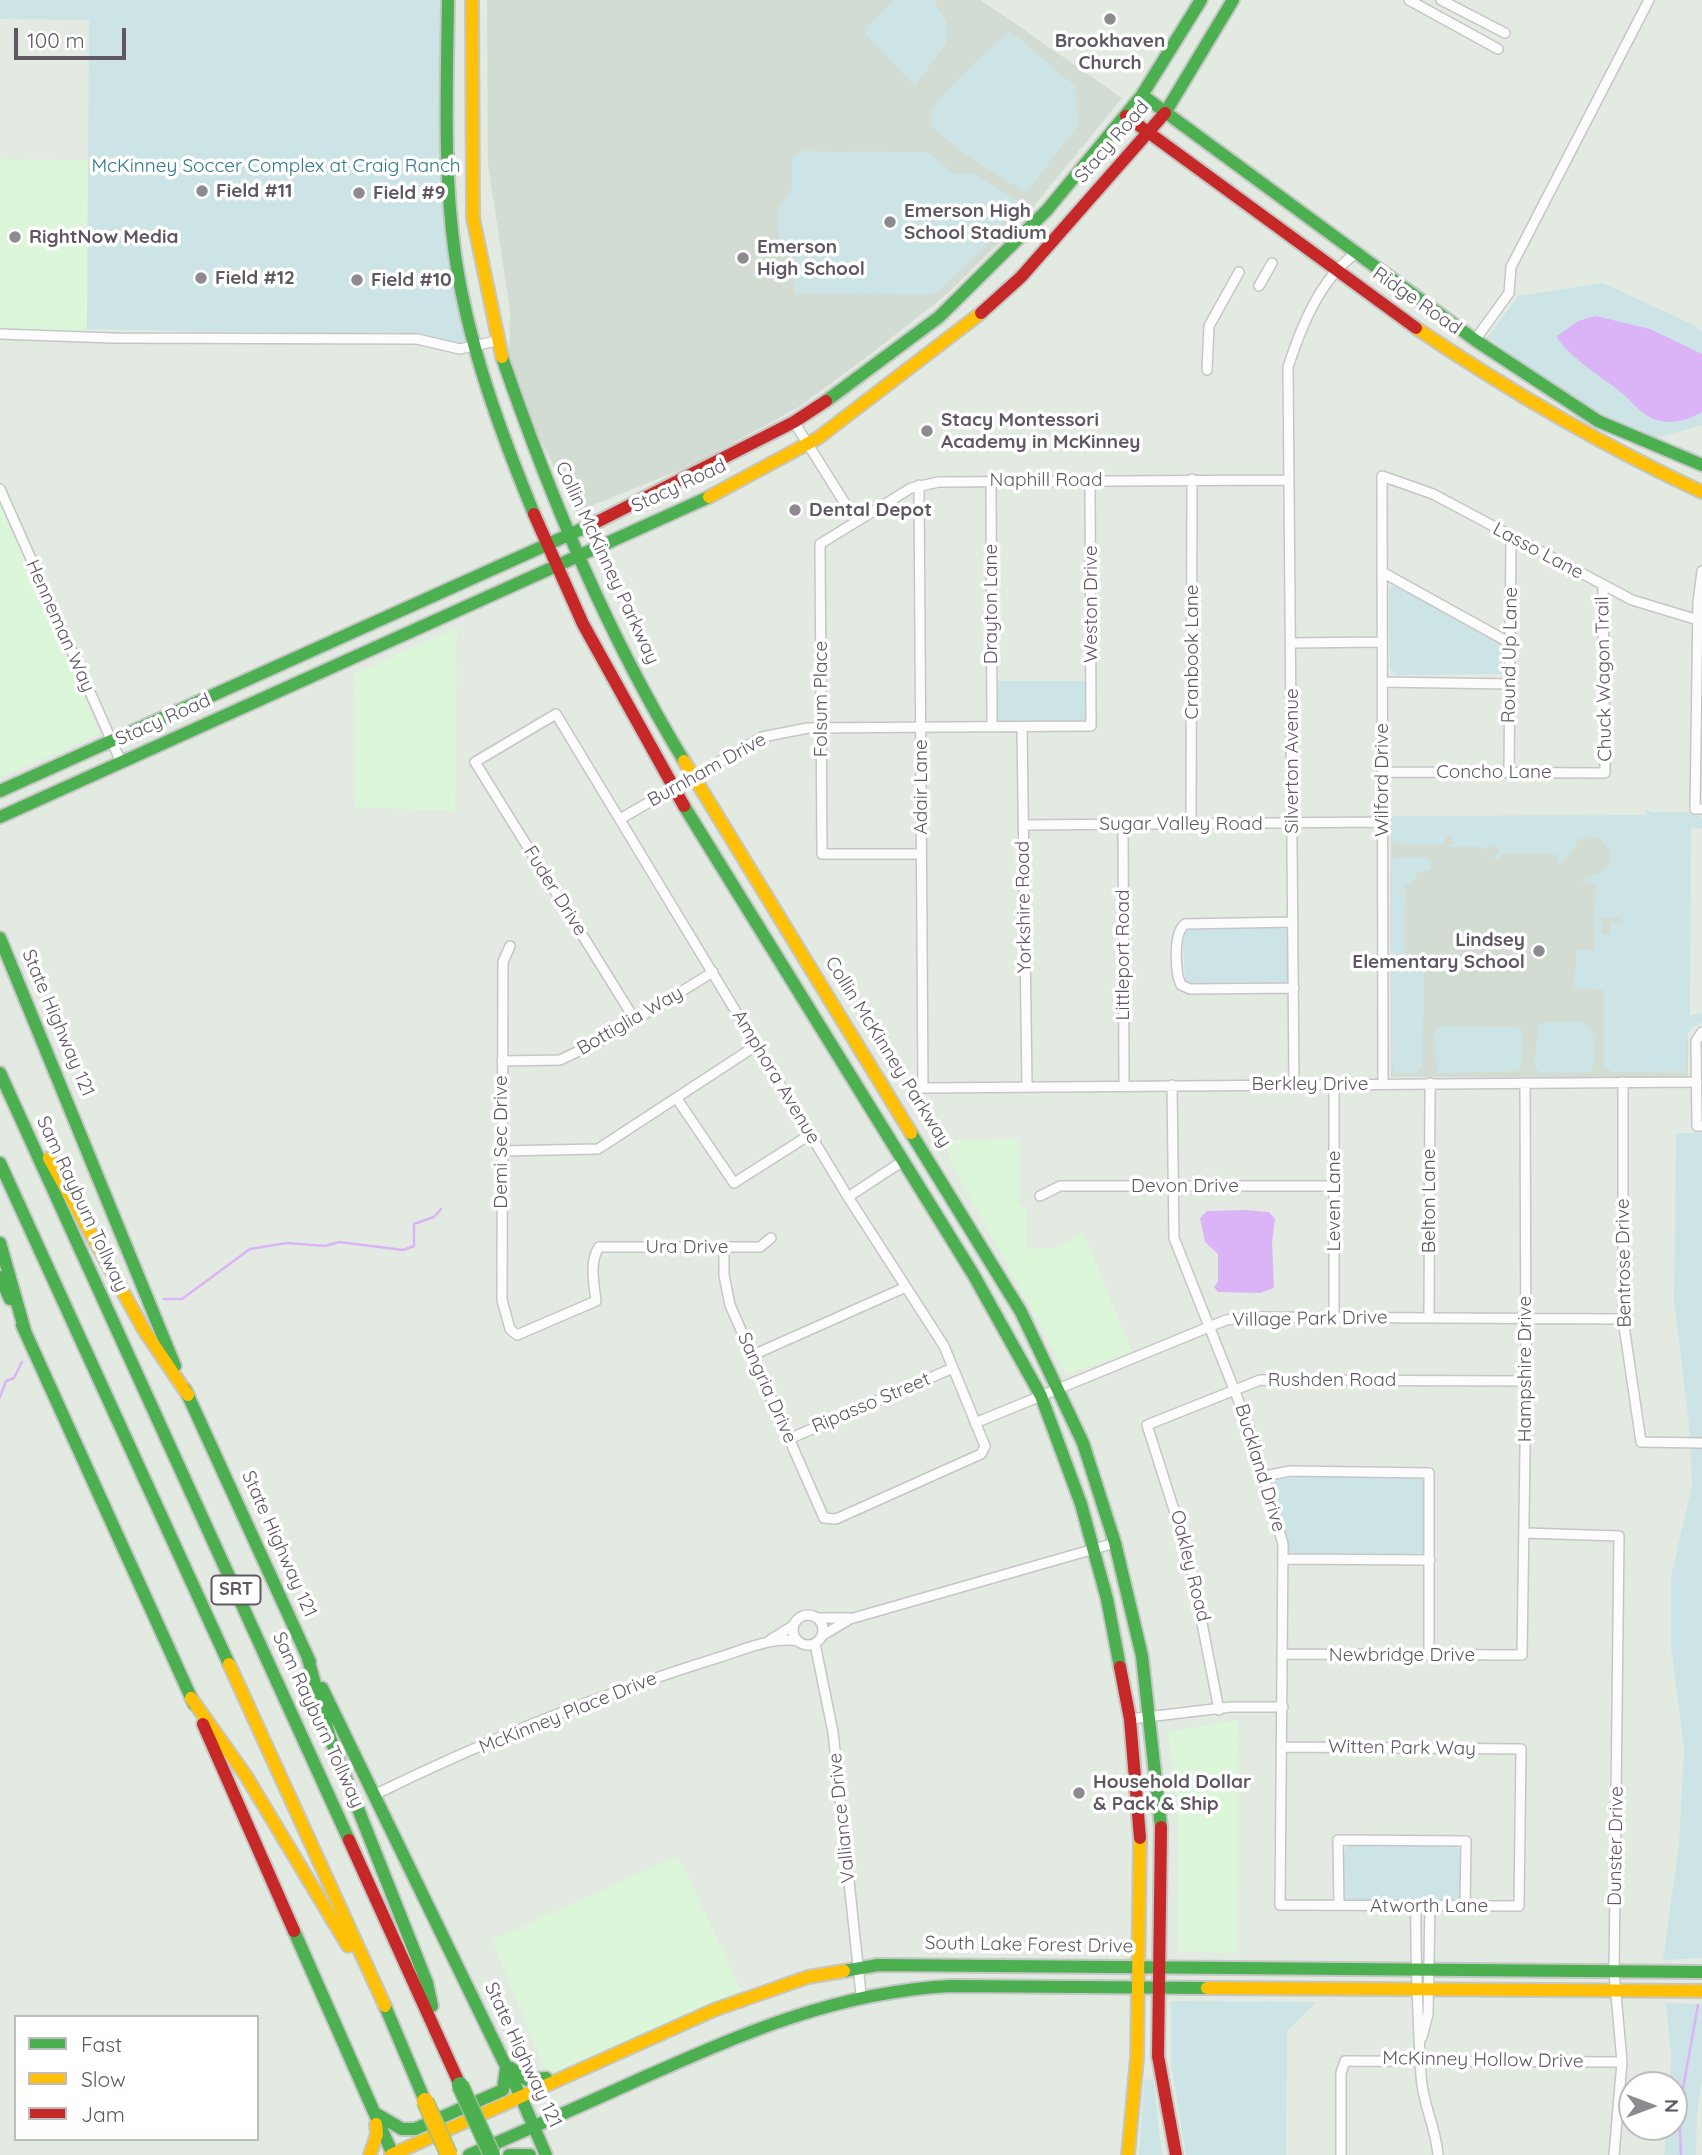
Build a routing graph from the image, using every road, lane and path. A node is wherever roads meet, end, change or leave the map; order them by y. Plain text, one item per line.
1 (449, 0) edge
2 (472, 0) edge
3 (1201, 0) edge
4 (1233, 0) edge
5 (1409, 0) edge
6 (1441, 0) edge
7 (1648, 0) edge
8 (1504, 33) dead end
9 (1498, 49) dead end
10 (447, 91) junction
11 (471, 92) junction
12 (1142, 95) junction
13 (1165, 113) junction
14 (1126, 116) junction
15 (1149, 132) junction
16 (1355, 254) junction
17 (1272, 263) dead end
18 (1335, 268) junction
19 (1239, 272) dead end
20 (1259, 286) dead end
21 (961, 298) junction
22 (978, 316) junction
23 (0, 334) edge
24 (1475, 340) junction
25 (496, 341) junction
26 (474, 347) junction
27 (1462, 359) junction
28 (1207, 370) dead end
29 (1598, 421) junction
30 (794, 422) junction
31 (1588, 438) junction
32 (808, 443) junction
33 (1702, 465) edge
34 (1381, 476) joint
35 (1192, 479) junction
36 (991, 480) junction
37 (1289, 480) junction
38 (1090, 481) junction
39 (919, 485) junction
40 (0, 489) edge
41 (1702, 492) edge
42 (856, 521) junction
43 (571, 535) junction
44 (1511, 537) junction
45 (820, 544) joint
46 (548, 545) junction
47 (578, 555) junction
48 (556, 564) junction
49 (1702, 571) edge
50 (1382, 572) junction
51 (1603, 585) junction
52 (1698, 620) junction
53 (1382, 642) junction
54 (1291, 643) junction
55 (1510, 643) junction
56 (319, 647) junction
57 (328, 668) junction
58 (1382, 682) junction
59 (1510, 684) junction
60 (1091, 726) joint
61 (920, 727) junction
62 (992, 727) junction
63 (822, 728) junction
64 (1021, 728) junction
65 (111, 740) junction
66 (121, 762) junction
67 (475, 762) joint
68 (1382, 772) junction
69 (1508, 772) junction
70 (1605, 773) joint
71 (695, 777) junction
72 (673, 789) junction
73 (0, 791) edge
74 (1699, 809) edge
75 (0, 817) edge
76 (620, 819) junction
77 (1382, 822) junction
78 (1292, 823) junction
79 (1123, 824) junction
80 (1191, 824) junction
81 (1023, 825) junction
82 (921, 853) junction
83 (1293, 922) junction
84 (0, 939) edge
85 (510, 946) dead end
86 (713, 972) junction
87 (1294, 988) junction
88 (635, 1020) junction
89 (1700, 1033) edge
90 (757, 1045) junction
91 (502, 1061) junction
92 (0, 1073) edge
93 (1623, 1082) junction
94 (1697, 1082) junction
95 (1430, 1083) junction
96 (1525, 1083) junction
97 (1294, 1084) junction
98 (1334, 1084) junction
99 (1383, 1084) junction
100 (1124, 1085) junction
101 (1172, 1085) junction
102 (1027, 1086) junction
103 (923, 1088) joint
104 (677, 1099) junction
105 (1700, 1126) edge
106 (811, 1134) junction
107 (31, 1142) junction
108 (501, 1151) junction
109 (903, 1161) junction
110 (0, 1163) edge
111 (1172, 1186) junction
112 (1333, 1186) junction
113 (1040, 1196) dead end
114 (848, 1197) junction
115 (771, 1238) dead end
116 (0, 1243) edge
117 (724, 1247) junction
118 (0, 1277) edge
119 (906, 1287) junction
120 (596, 1301) joint
121 (1334, 1318) junction
122 (1429, 1318) junction
123 (1524, 1318) junction
124 (1623, 1319) junction
125 (1208, 1326) junction
126 (25, 1331) junction
127 (752, 1355) junction
128 (953, 1368) junction
129 (1526, 1381) junction
130 (1059, 1388) junction
131 (1235, 1388) junction
132 (188, 1395) junction
133 (1041, 1396) junction
134 (975, 1423) junction
135 (1147, 1425) joint
136 (789, 1438) junction
137 (1702, 1443) edge
138 (1265, 1476) junction
139 (830, 1521) joint
140 (1525, 1533) junction
141 (1115, 1543) junction
142 (1094, 1549) junction
143 (1285, 1559) junction
144 (1430, 1560) junction
145 (818, 1618) junction
146 (850, 1619) junction
147 (794, 1625) junction
148 (823, 1635) junction
149 (798, 1641) junction
150 (765, 1643) junction
151 (815, 1644) junction
152 (1283, 1654) junction
153 (1429, 1654) junction
154 (307, 1656) junction
155 (1522, 1656) joint
156 (191, 1698) junction
157 (1283, 1707) junction
158 (1219, 1710) junction
159 (1151, 1717) junction
160 (1130, 1719) junction
161 (1283, 1747) junction
162 (374, 1795) junction
163 (1339, 1905) junction
164 (1430, 1906) junction
165 (1465, 1906) junction
166 (1519, 1906) joint
167 (1416, 1907) junction
168 (365, 1963) junction
169 (858, 1968) junction
170 (1136, 1968) junction
171 (1161, 1968) junction
172 (1422, 1971) junction
173 (1614, 1972) junction
174 (1702, 1972) edge
175 (1138, 1986) junction
176 (1161, 1987) junction
177 (1422, 1989) junction
178 (1615, 1990) junction
179 (1702, 1991) edge
180 (861, 1994) junction
181 (439, 2039) junction
182 (1421, 2041) junction
183 (605, 2059) junction
184 (1421, 2060) junction
185 (1622, 2062) junction
186 (504, 2064) junction
187 (521, 2097) junction
188 (374, 2113) junction
189 (534, 2127) junction
190 (370, 2155) edge
191 (392, 2155) edge
192 (449, 2155) edge
193 (469, 2155) edge
194 (492, 2155) edge
195 (509, 2155) edge
196 (530, 2155) edge
197 (546, 2155) edge
198 (1128, 2155) edge
199 (1176, 2155) edge
200 (1341, 2155) edge
201 (1438, 2155) edge
202 (1614, 2155) edge

1 - 10 main road
2 - 11 main road, Collin McKinney Parkway
3 - 12 main road, Stacy Road
4 - 13 main road, Stacy Road
5 - 9 street
6 - 8 street
7 - 24 street
10 - 11 main road
10 - 26 main road
11 - 25 main road, Collin McKinney Parkway
12 - 13 main road, Ridge Road
12 - 14 main road, Stacy Road
13 - 15 main road, Stacy Road
13 - 16 main road, Ridge Road
14 - 15 main road, Ridge Road
14 - 21 main road, Stacy Road
15 - 18 main road, Ridge Road
15 - 22 main road, Stacy Road
16 - 18 street
16 - 24 main road, Ridge Road
17 - 20 street
18 - 27 main road, Ridge Road
18 - 37 street, Silverton Avenue
19 - 28 street
21 - 22 main road
21 - 30 main road, Stacy Road
22 - 32 main road, Stacy Road
23 - 26 street
24 - 27 main road
24 - 29 main road, Ridge Road
25 - 26 street
25 - 43 main road, Collin McKinney Parkway
26 - 46 main road
27 - 31 main road, Ridge Road
29 - 31 main road
29 - 33 main road, Ridge Road
30 - 32 street
30 - 43 main road, Stacy Road
31 - 41 main road, Ridge Road
32 - 42 street
32 - 47 main road, Stacy Road
34 - 44 street, Lasso Lane
34 - 50 street, Wilford Drive
35 - 37 street, Naphill Road
35 - 38 street, Naphill Road
35 - 80 street, Cranbook Lane
36 - 38 street, Naphill Road
36 - 39 street, Naphill Road
36 - 62 street, Drayton Lane
37 - 54 street, Silverton Avenue
38 - 60 street, Weston Drive
39 - 42 street, Naphill Road
39 - 61 street, Adair Lane
40 - 65 street, Henneman Way
42 - 45 street, Naphill Road
43 - 46 main road, Stacy Road
43 - 47 main road, Collin McKinney Parkway
44 - 51 street, Lasso Lane
44 - 55 street, Round Up Lane
45 - 63 street, Folsum Place
46 - 48 main road
46 - 56 main road, Stacy Road
47 - 48 main road, Stacy Road
47 - 71 main road, Collin McKinney Parkway
48 - 57 main road, Stacy Road
48 - 72 main road
49 - 52 street
50 - 53 street, Wilford Drive
50 - 55 street
51 - 52 street, Lasso Lane
51 - 70 street, Chuck Wagon Trail
52 - 74 street
53 - 54 street
53 - 58 street, Wilford Drive
54 - 78 street, Silverton Avenue
55 - 59 street, Round Up Lane
56 - 57 main road
56 - 65 main road, Stacy Road
57 - 66 main road, Stacy Road
58 - 59 street
58 - 68 street, Wilford Drive
59 - 69 street, Round Up Lane
60 - 64 street, Burnham Drive
61 - 62 street, Burnham Drive
61 - 63 street, Burnham Drive
61 - 82 street, Adair Lane
62 - 64 street, Burnham Drive
63 - 71 street, Burnham Drive
63 - 82 street, Folsum Place
64 - 81 street, Yorkshire Road
65 - 66 street, Henneman Way
65 - 73 main road, Stacy Road
66 - 75 main road, Stacy Road
67 - 76 street, Amphora Avenue
67 - 88 street, Fuder Drive
68 - 69 street, Concho Lane
68 - 77 street, Wilford Drive
69 - 70 street, Concho Lane
71 - 72 street, Burnham Drive
71 - 130 main road, Collin McKinney Parkway
72 - 76 street, Burnham Drive
72 - 109 main road
76 - 86 street, Amphora Avenue
77 - 78 street, Sugar Valley Road
77 - 99 street, Wilford Drive
78 - 80 street, Sugar Valley Road
78 - 83 street, Silverton Avenue
79 - 80 street, Sugar Valley Road
79 - 81 street, Sugar Valley Road
79 - 100 street, Littleport Road
81 - 102 street, Yorkshire Road
82 - 103 street, Adair Lane
83 - 87 street, Silverton Avenue
83 - 87 street
84 - 132 main road, State Highway 121
85 - 91 street, Demi Sec Drive
86 - 88 street, Bottiglia Way
86 - 90 street, Amphora Avenue
87 - 97 street, Silverton Avenue
88 - 91 street, Bottiglia Way
89 - 94 street
90 - 104 street
90 - 106 street, Amphora Avenue
91 - 108 street, Demi Sec Drive
92 - 107 main road, Sam Rayburn Tollway / SRT
93 - 94 street, Berkley Drive
93 - 96 street, Berkley Drive
93 - 124 street, Bentrose Drive
94 - 105 street
95 - 96 street, Berkley Drive
95 - 99 street, Berkley Drive
95 - 122 street, Belton Lane
96 - 123 street, Hampshire Drive
97 - 98 street, Berkley Drive
97 - 101 street, Berkley Drive
98 - 99 street, Berkley Drive
98 - 112 street, Leven Lane
100 - 101 street, Berkley Drive
100 - 102 street, Berkley Drive
101 - 111 street, Buckland Drive
102 - 103 street, Berkley Drive
104 - 106 street
104 - 108 street
106 - 114 street, Amphora Avenue
107 - 132 main road
107 - 181 main road, Sam Rayburn Tollway / SRT
108 - 120 street, Demi Sec Drive
109 - 114 street
109 - 133 main road
110 - 168 main road, SRT
111 - 112 street, Devon Drive
111 - 113 street, Devon Drive
111 - 125 street, Buckland Drive
112 - 121 street, Leven Lane
114 - 119 street, Amphora Avenue
115 - 117 street, Ura Drive
116 - 126 main road
117 - 120 street, Ura Drive
117 - 127 street, Sangria Drive
118 - 126 main road
119 - 127 street
119 - 128 street, Amphora Avenue
121 - 122 street, Village Park Drive
121 - 125 street, Village Park Drive
122 - 123 street, Village Park Drive
123 - 124 street, Village Park Drive
123 - 129 street, Hampshire Drive
124 - 137 street, Bentrose Drive
125 - 130 street, Village Park Drive
125 - 131 street, Buckland Drive
126 - 156 main road
127 - 136 street, Sangria Drive
128 - 134 street, Amphora Avenue
128 - 136 street, Ripasso Street
129 - 131 street, Rushden Road
129 - 140 street, Hampshire Drive
130 - 133 street, Village Park Drive
130 - 141 main road, Collin McKinney Parkway
131 - 135 street, Rushden Road
131 - 138 street, Buckland Drive
132 - 154 main road, State Highway 121
133 - 134 street, Village Park Drive
133 - 142 main road
134 - 139 street, Amphora Avenue
135 - 158 street, Oakley Road
136 - 139 street, Sangria Drive
138 - 143 street, Buckland Drive
138 - 144 street
140 - 155 street, Hampshire Drive
140 - 173 street, Dunster Drive
141 - 142 street
141 - 159 main road, Collin McKinney Parkway
142 - 146 street
142 - 160 main road
143 - 144 street
143 - 152 street, Buckland Drive
144 - 153 street
145 - 146 street
145 - 147 street
145 - 148 street
146 - 148 street
147 - 149 street
147 - 150 street, McKinney Place Drive
148 - 151 street
149 - 150 street, McKinney Place Drive
149 - 151 street
150 - 162 street, McKinney Place Drive
151 - 169 street, Valliance Drive
152 - 153 street, Newbridge Drive
152 - 157 street, Buckland Drive
153 - 155 street, Newbridge Drive
154 - 162 main road, State Highway 121
154 - 181 main road
156 - 168 main road
156 - 188 main road
157 - 158 street
157 - 161 street, Buckland Drive
158 - 159 street
159 - 160 street
159 - 171 main road, Collin McKinney Parkway
160 - 170 main road
161 - 163 street, Buckland Drive
161 - 166 street, Witten Park Way
162 - 186 main road, State Highway 121
163 - 165 street
163 - 167 street, Atworth Lane
164 - 165 street, Atworth Lane
164 - 167 street, Atworth Lane
164 - 172 street
165 - 166 street, Atworth Lane
167 - 172 street
168 - 192 main road, SRT, bridge
169 - 170 main road, South Lake Forest Drive
169 - 180 street, Valliance Drive
169 - 183 main road, South Lake Forest Drive
170 - 171 main road, South Lake Forest Drive
170 - 175 main road
171 - 172 main road, South Lake Forest Drive
171 - 176 main road, Collin McKinney Parkway
172 - 173 main road, South Lake Forest Drive
172 - 177 street
172 - 177 street
173 - 174 main road, South Lake Forest Drive
173 - 178 street, Dunster Drive
175 - 176 main road, South Lake Forest Drive
175 - 180 main road, South Lake Forest Drive
175 - 198 main road
176 - 177 main road, South Lake Forest Drive
176 - 199 main road, Collin McKinney Parkway
177 - 178 main road, South Lake Forest Drive
177 - 182 street
177 - 182 street
178 - 179 main road, South Lake Forest Drive
178 - 185 street, Dunster Drive
180 - 189 main road, South Lake Forest Drive
181 - 194 main road, Sam Rayburn Tollway / SRT, bridge
182 - 184 street
183 - 186 main road
183 - 187 main road, South Lake Forest Drive
184 - 185 street, McKinney Hollow Drive
184 - 200 street, McKinney Hollow Drive
184 - 201 street
185 - 202 street, Dunster Drive
186 - 187 main road, State Highway 121
186 - 188 main road
187 - 189 main road, State Highway 121
187 - 191 main road, South Lake Forest Drive
188 - 190 main road
188 - 191 main road
189 - 193 main road, South Lake Forest Drive
189 - 197 main road, State Highway 121
195 - 196 main road

